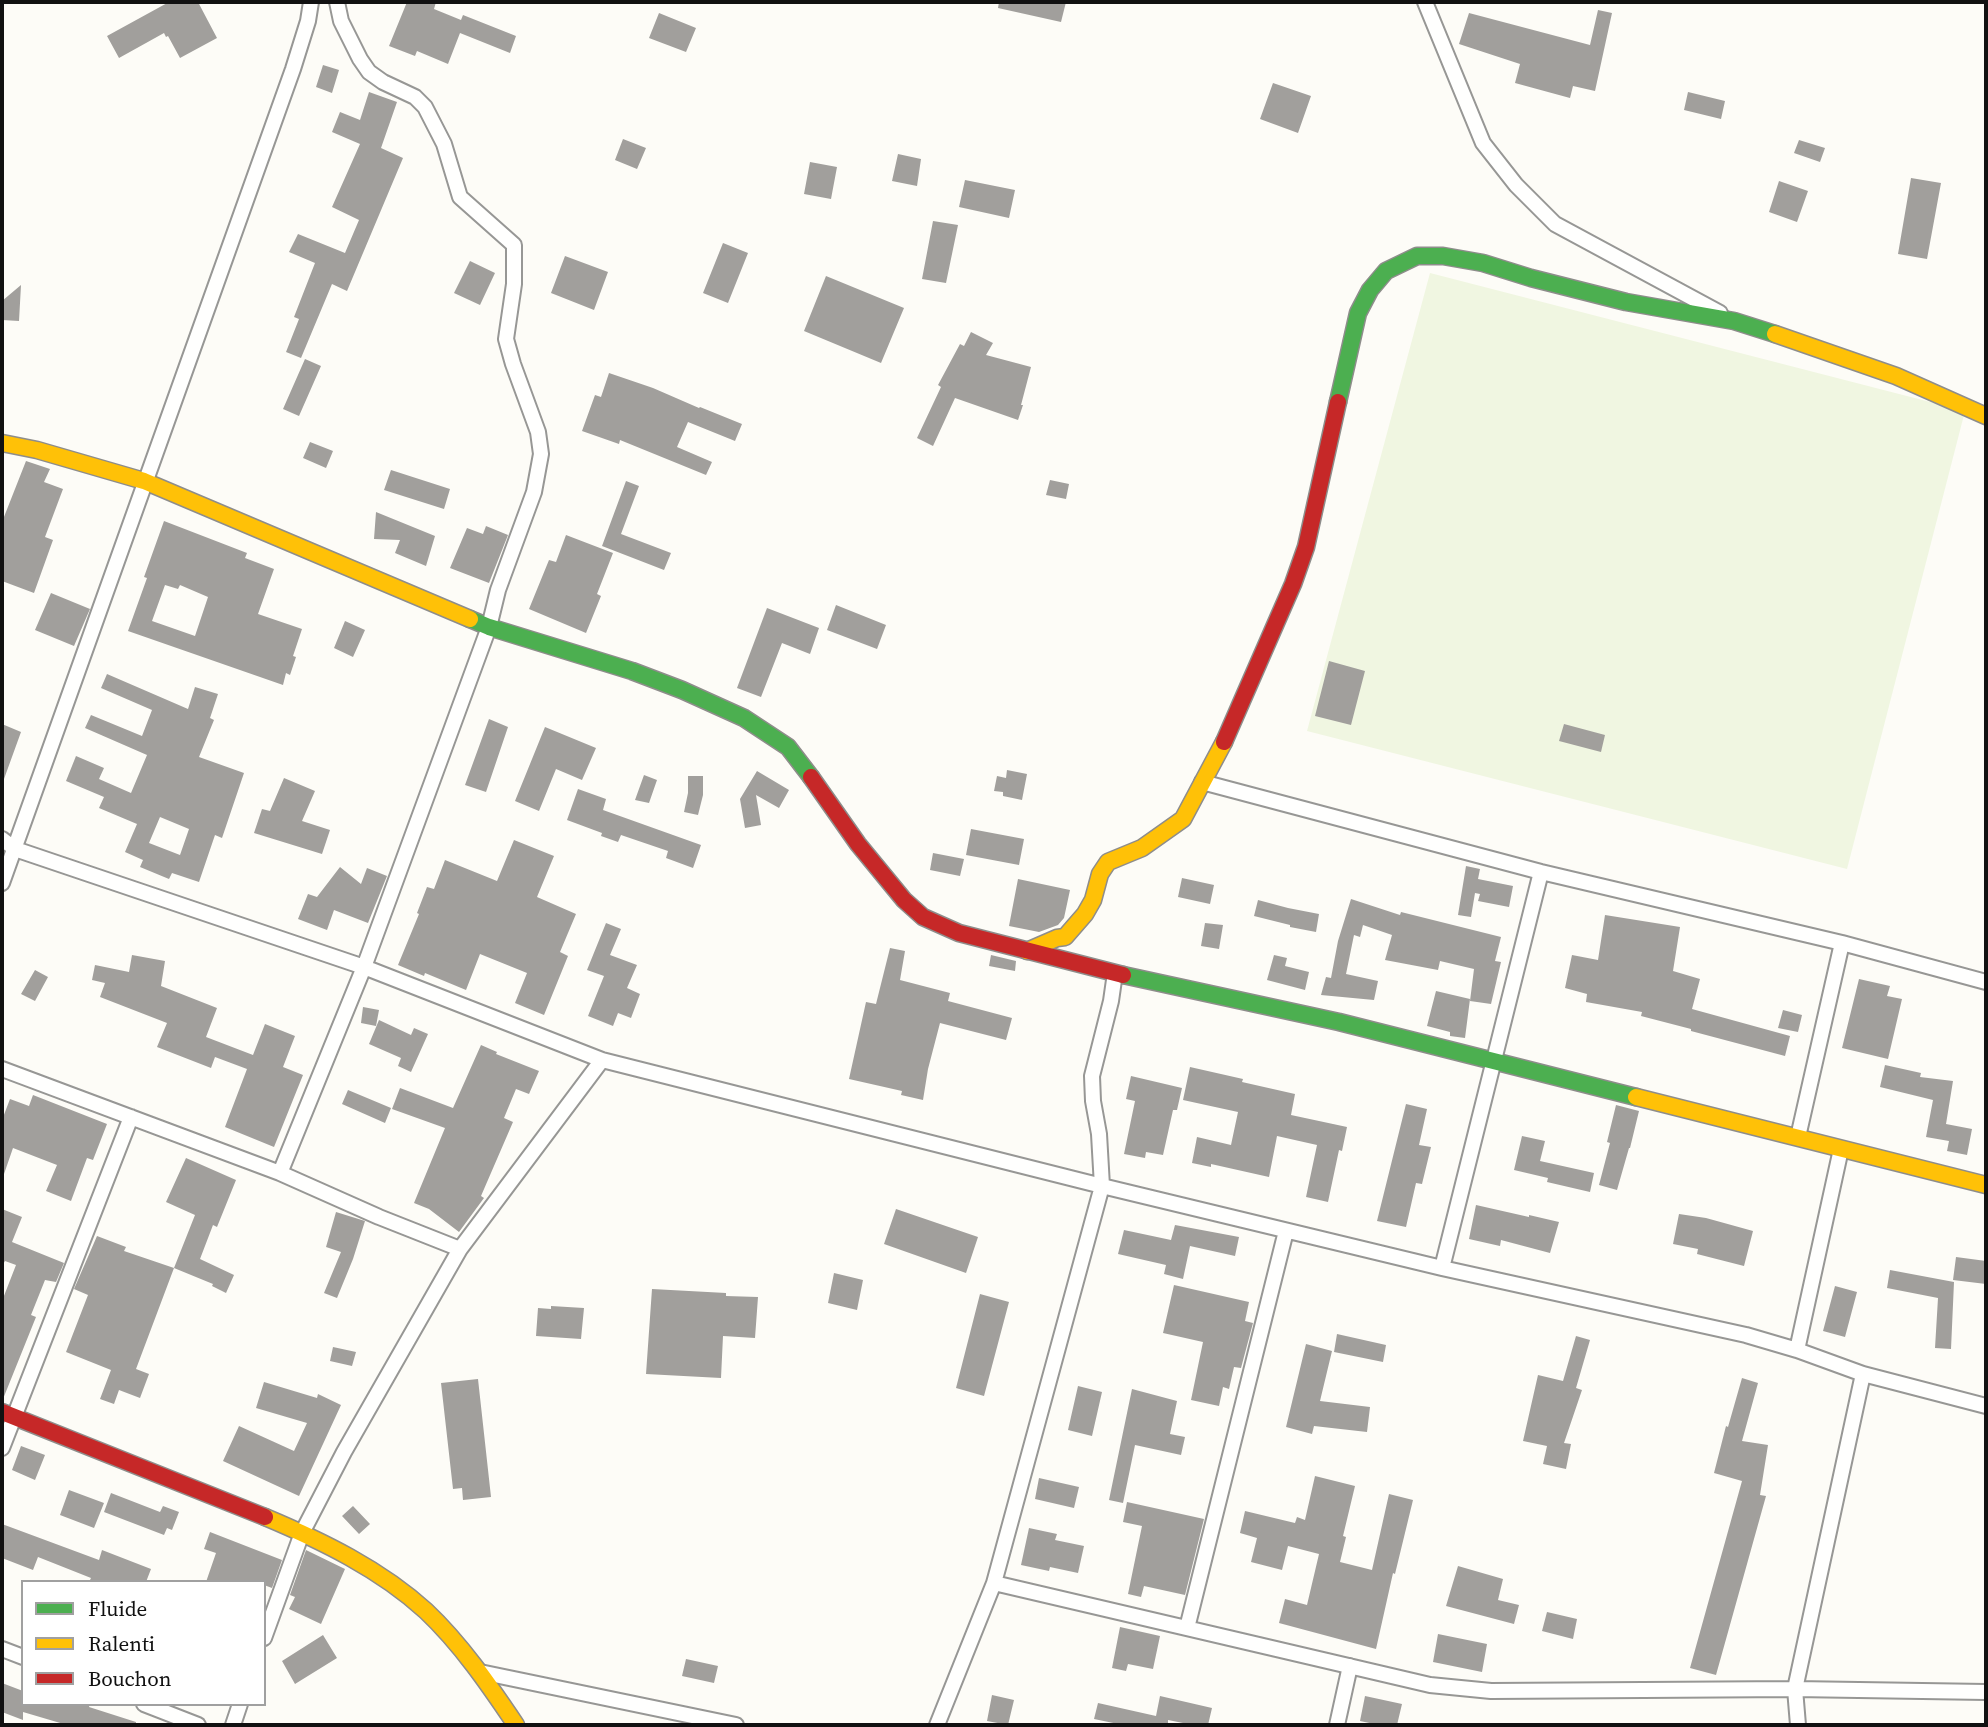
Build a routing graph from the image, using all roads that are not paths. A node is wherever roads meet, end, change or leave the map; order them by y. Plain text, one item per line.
1 (311, 2) edge
2 (337, 2) edge
3 (1425, 2) edge
4 (1734, 321) junction
5 (1986, 416) edge
6 (2, 443) edge
7 (145, 481) junction
8 (489, 626) junction
9 (1202, 782) junction
10 (2, 839) edge
11 (15, 849) junction
12 (1541, 872) junction
13 (2, 883) edge
14 (1842, 943) junction
15 (1027, 951) junction
16 (364, 967) junction
17 (1115, 973) junction
18 (1986, 982) edge
19 (601, 1060) junction
20 (1494, 1061) junction
21 (2, 1069) edge
22 (131, 1117) junction
23 (1798, 1138) junction
24 (1841, 1149) junction
25 (280, 1173) junction
26 (1986, 1185) edge
27 (1102, 1186) junction
28 (1286, 1230) junction
29 (460, 1249) junction
30 (1442, 1268) junction
31 (1797, 1350) junction
32 (1863, 1374) junction
33 (1986, 1406) edge
34 (8, 1415) edge
35 (2, 1448) edge
36 (302, 1533) junction
37 (994, 1583) junction
38 (1187, 1628) junction
39 (266, 1632) edge
40 (2, 1649) edge
41 (21, 1656) edge
42 (1350, 1666) junction
43 (480, 1672) junction
44 (1795, 1689) junction
45 (1986, 1692) edge
46 (149, 1706) edge
47 (239, 1706) edge
48 (198, 1725) edge
49 (233, 1725) edge
50 (516, 1725) edge
51 (736, 1725) edge
52 (937, 1725) edge
53 (1337, 1725) edge
54 (1798, 1725) edge

1 - 7 street
2 - 8 street
3 - 4 street
4 - 5 street
4 - 9 street
6 - 7 street
7 - 8 street
7 - 11 street
8 - 15 street
8 - 16 street
9 - 12 street
9 - 15 street
10 - 11 street
11 - 13 street
11 - 16 street
12 - 14 street
12 - 20 street
14 - 18 street
14 - 23 street
15 - 17 street
16 - 19 street
16 - 25 street
17 - 20 street
17 - 27 street
19 - 27 street
19 - 29 street
20 - 23 street
20 - 30 street
21 - 22 street
22 - 25 street
22 - 34 street
23 - 24 street
24 - 26 street
24 - 31 street
25 - 29 street
27 - 28 street
27 - 37 street
28 - 30 street
28 - 38 street
29 - 36 street
30 - 31 street
31 - 32 street
32 - 33 street
32 - 44 street
34 - 35 street
34 - 36 street
36 - 39 street
36 - 43 street
37 - 38 street
37 - 52 street
38 - 42 street
40 - 41 street
42 - 44 street
42 - 53 street
43 - 50 street
43 - 51 street
44 - 45 street
44 - 54 street
46 - 48 street
47 - 49 street

